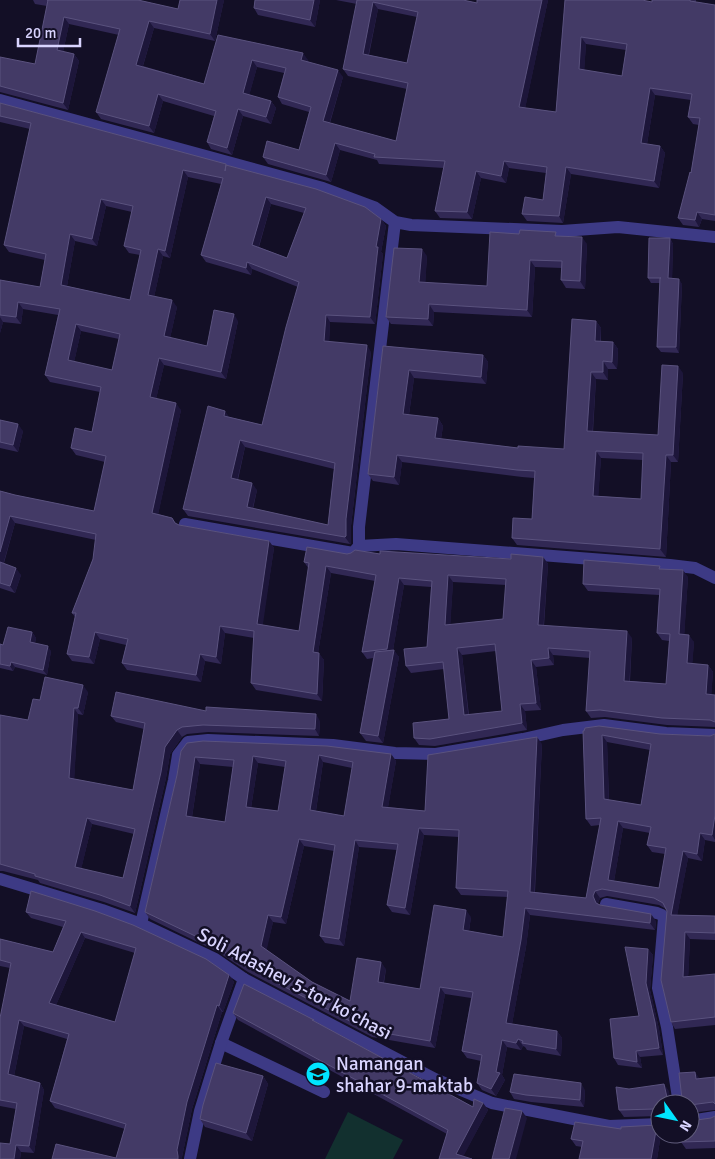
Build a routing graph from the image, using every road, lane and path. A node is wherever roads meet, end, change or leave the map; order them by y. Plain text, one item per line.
1 (0, 100) edge
2 (395, 222) junction
3 (715, 237) edge
4 (185, 524) edge
5 (359, 546) junction
6 (715, 578) edge
7 (715, 735) edge
8 (0, 878) edge
9 (606, 904) edge
10 (141, 924) junction
11 (244, 979) junction
12 (221, 1043) junction
13 (324, 1092) dead end
14 (677, 1094) edge
15 (715, 1116) edge
16 (700, 1119) edge
17 (650, 1124) edge
18 (190, 1159) edge

1 - 2 street
2 - 3 street
2 - 5 street
4 - 5 street
5 - 6 street
7 - 10 street
8 - 10 street, Soli Adashev 5-tor koʻchasi
9 - 14 street
10 - 11 street, Soli Adashev 5-tor koʻchasi
11 - 12 street
11 - 17 street, Soli Adashev 5-tor koʻchasi
12 - 13 street
12 - 18 street
15 - 16 street

